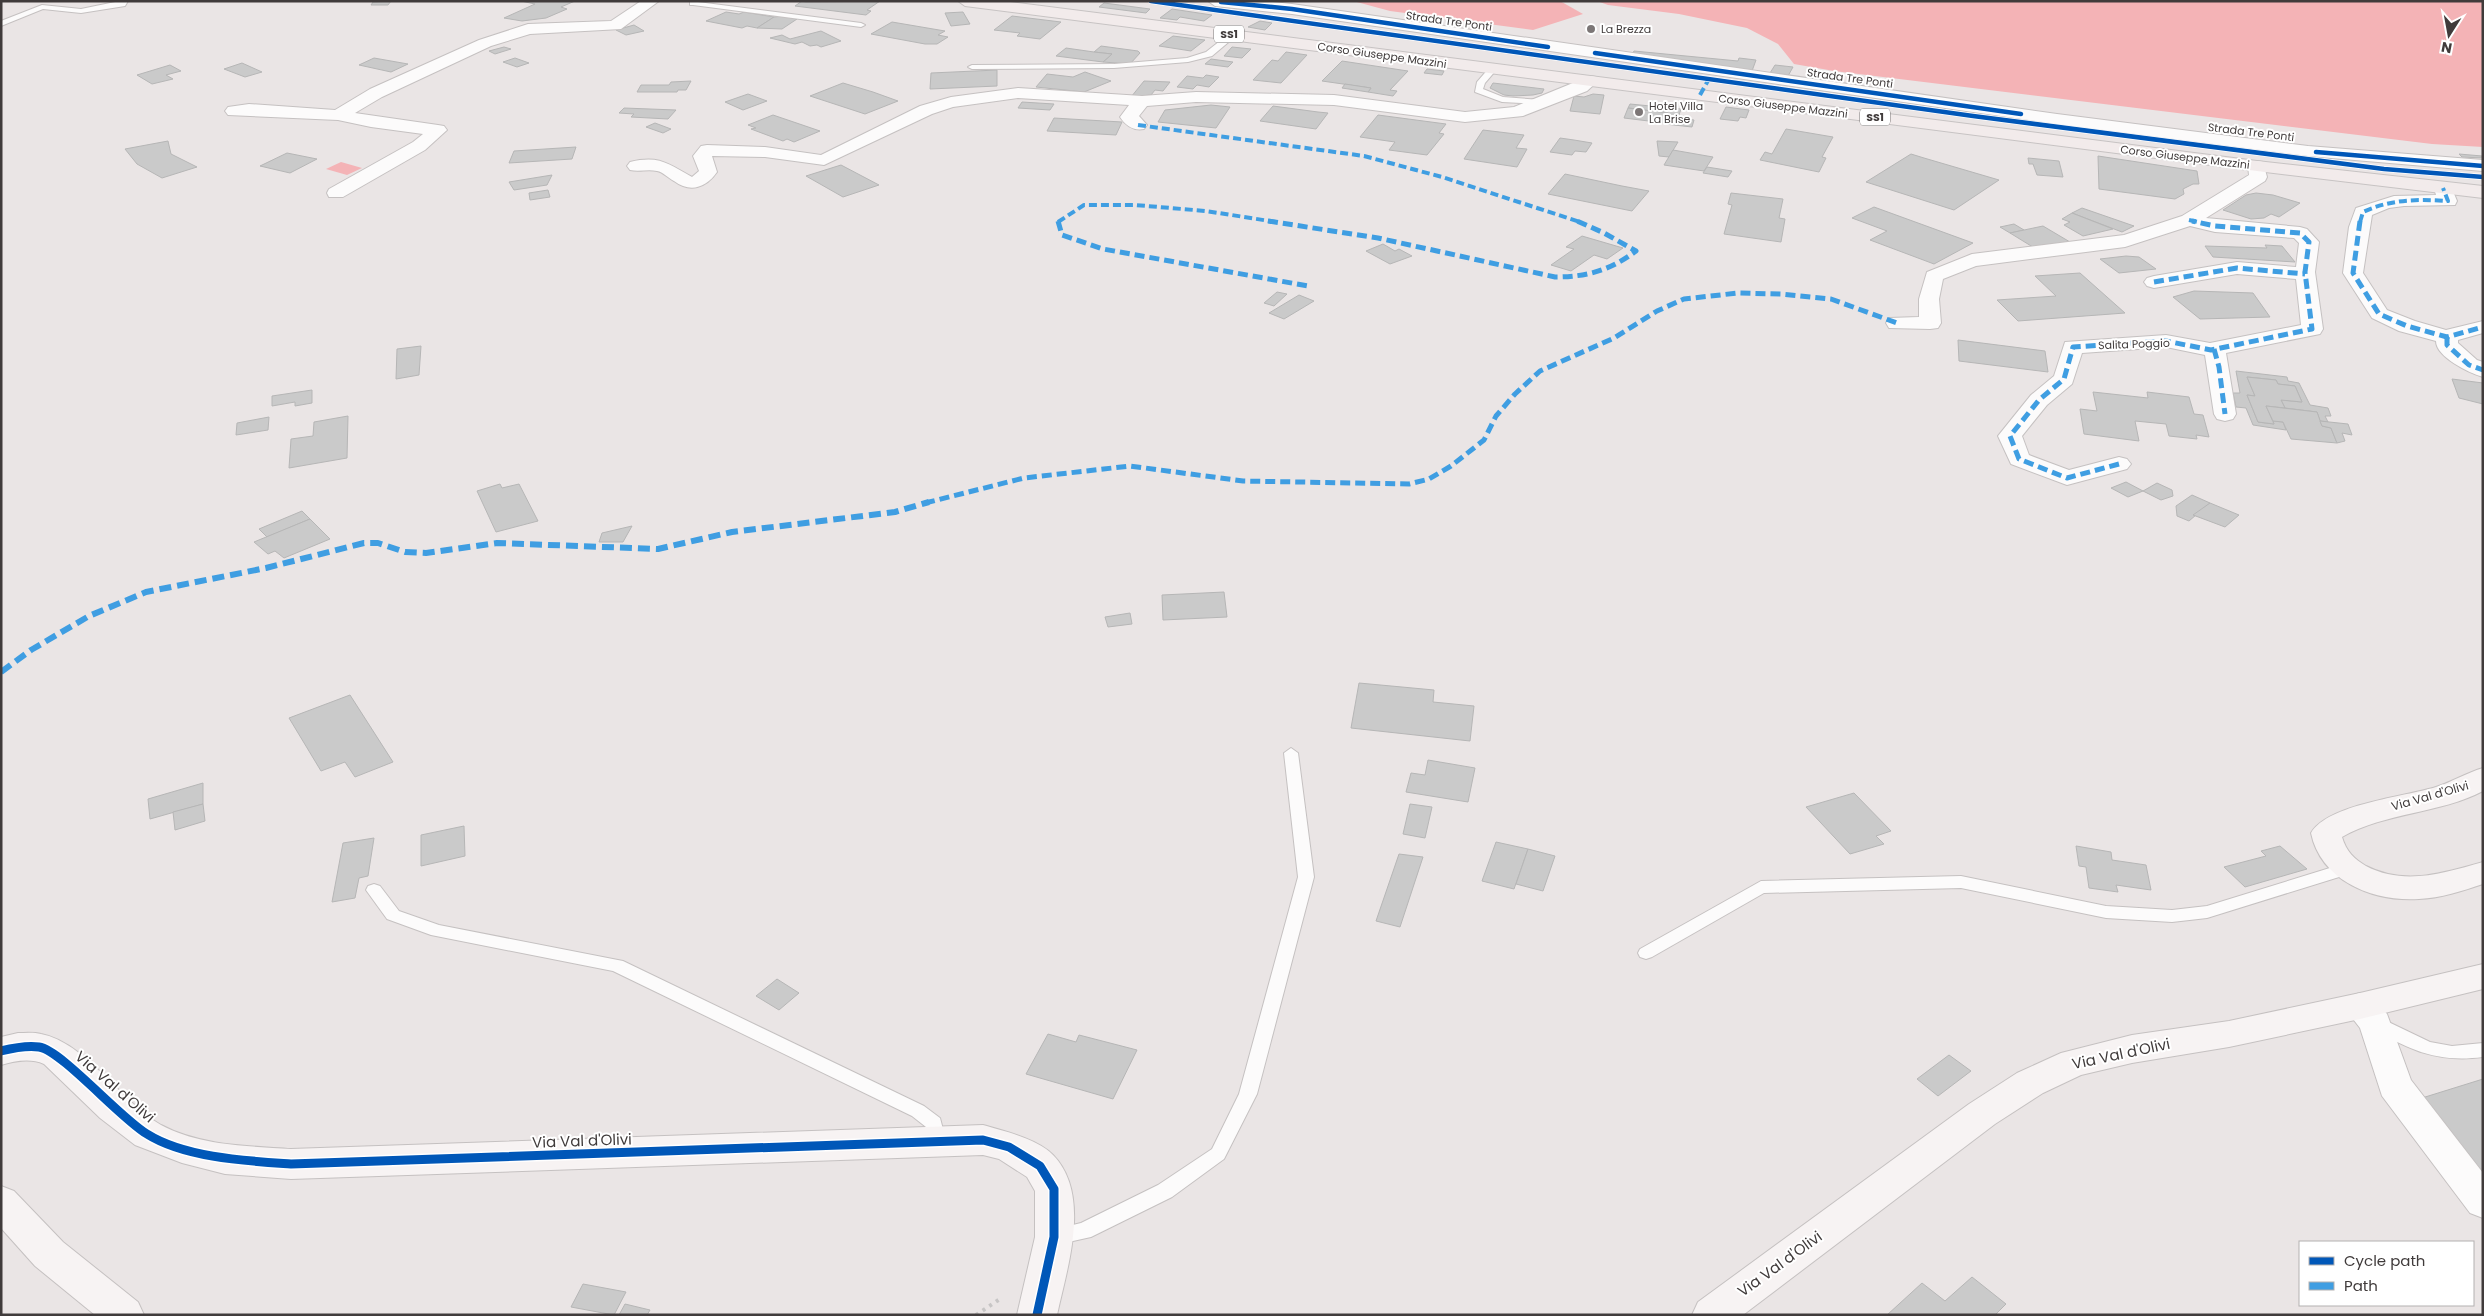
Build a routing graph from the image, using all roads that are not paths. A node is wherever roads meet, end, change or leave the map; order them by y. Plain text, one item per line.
1 (124, 1) edge
2 (652, 1) edge
3 (696, 1) edge
4 (965, 1) edge
5 (1215, 1) edge
6 (1, 24) edge
7 (861, 26) dead end
8 (1233, 35) junction
9 (972, 67) dead end
10 (1493, 69) junction
11 (1590, 81) junction
12 (1142, 101) junction
13 (1538, 102) junction
14 (234, 111) dead end
15 (338, 115) junction
16 (1138, 125) dead end
17 (740, 142) dead end
18 (765, 152) junction
19 (636, 166) dead end
20 (2257, 166) junction
21 (2483, 166) edge
22 (2443, 188) junction
23 (2483, 192) edge
24 (336, 193) dead end
25 (2189, 220) junction
26 (2305, 274) junction
27 (2154, 282) dead end
28 (1897, 323) dead end
29 (2483, 327) edge
30 (2446, 337) junction
31 (2214, 349) junction
32 (2483, 370) edge
33 (2225, 414) dead end
34 (2119, 464) dead end
35 (1291, 753) dead end
36 (2483, 778) edge
37 (2346, 869) junction
38 (2483, 873) edge
39 (374, 890) dead end
40 (1646, 953) dead end
41 (2483, 976) edge
42 (2368, 1014) junction
43 (2483, 1050) edge
44 (1, 1051) edge
45 (936, 1141) junction
46 (1, 1202) edge
47 (2483, 1202) edge
48 (1054, 1237) junction
49 (124, 1315) edge
50 (1036, 1315) edge
51 (1712, 1315) edge

1 - 6 lane
2 - 15 street
3 - 7 lane
4 - 8 main road, Corso Giuseppe Mazzini / SS1
5 - 21 street, Strada Tre Ponti
8 - 9 lane
8 - 10 main road, Corso Giuseppe Mazzini / SS1
10 - 11 main road, Corso Giuseppe Mazzini / SS1
10 - 13 lane
11 - 13 street
11 - 20 main road, Corso Giuseppe Mazzini / SS1
12 - 13 street
12 - 16 street
12 - 18 street
14 - 15 street
15 - 24 street
17 - 18 street
18 - 19 street
20 - 22 main road, Corso Giuseppe Mazzini / SS1
20 - 25 street
22 - 23 main road, Corso Giuseppe Mazzini / SS1
22 - 30 street
25 - 26 street, Salita Poggio
25 - 28 street
26 - 27 street
26 - 31 street, Salita Poggio
29 - 30 street
30 - 32 street
31 - 33 street
31 - 34 street, Salita Poggio
35 - 48 lane
36 - 37 street, Via Val d'Olivi
37 - 38 street, Via Val d'Olivi
37 - 40 lane
39 - 45 lane
41 - 42 street, Via Val d'Olivi
42 - 43 lane
42 - 47 street
42 - 51 street, Via Val d'Olivi
44 - 45 street, Via Val d'Olivi
45 - 48 street, Via Val d'Olivi
46 - 49 street
48 - 50 street, Via Val d'Olivi

